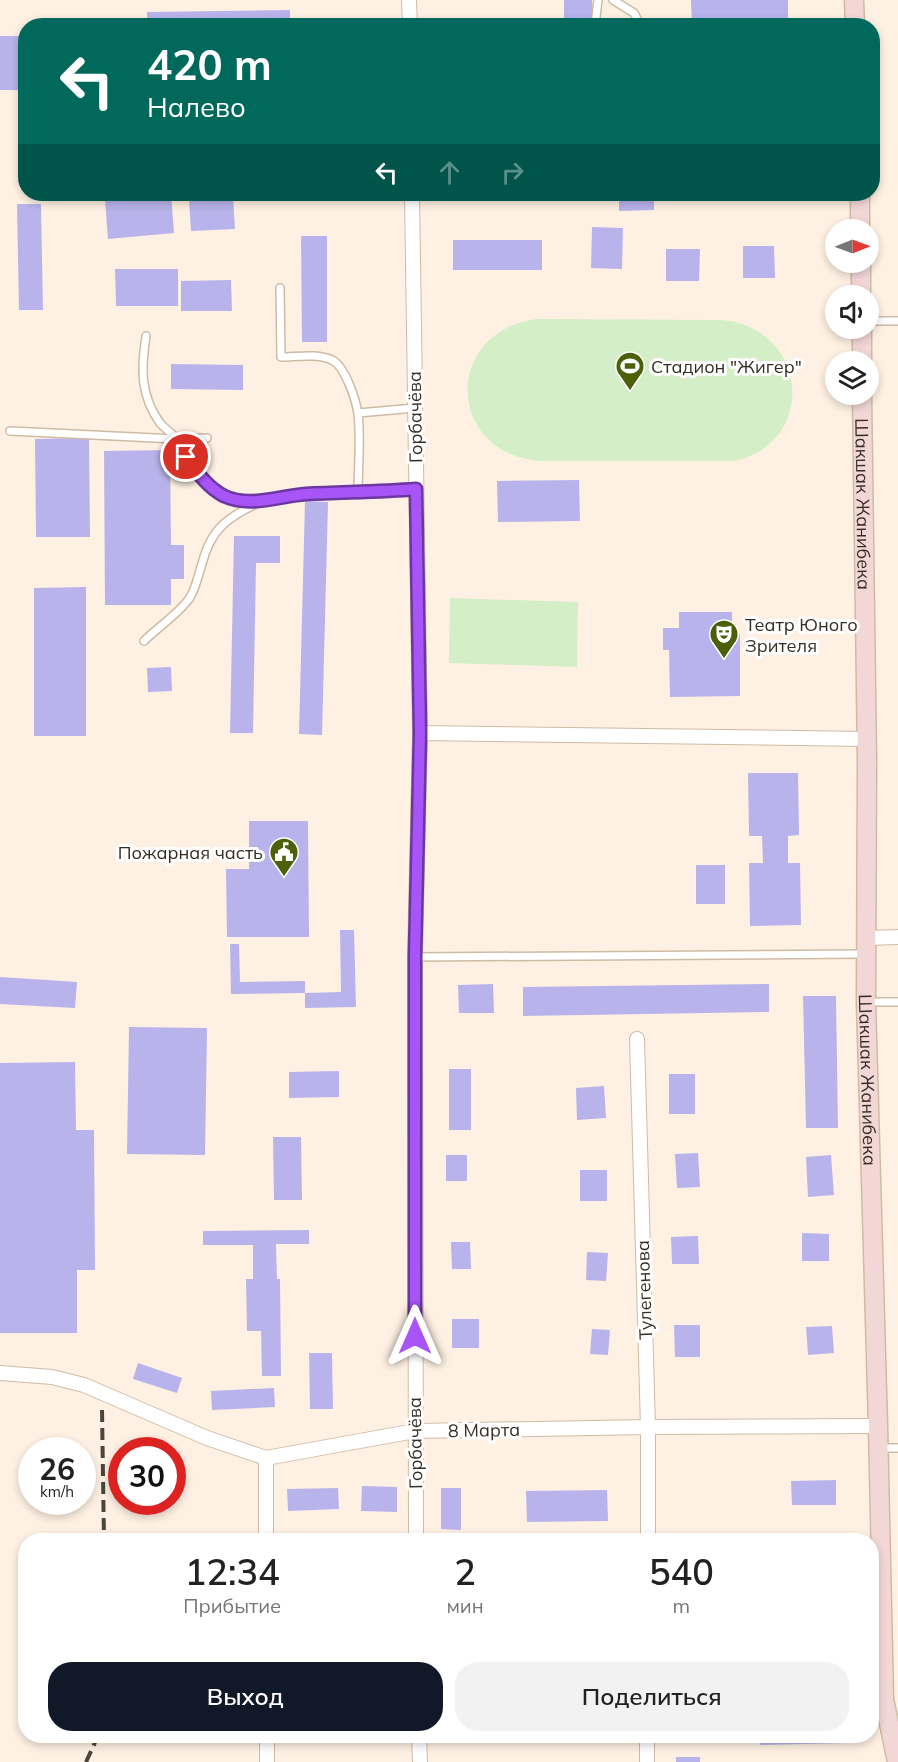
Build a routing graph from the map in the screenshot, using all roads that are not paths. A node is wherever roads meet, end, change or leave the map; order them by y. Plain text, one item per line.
1 (409, 0) edge
2 (598, 0) edge
3 (614, 0) edge
4 (854, 0) edge
5 (410, 18) edge
6 (596, 18) edge
7 (637, 18) edge
8 (855, 18) edge
9 (412, 201) edge
10 (860, 201) edge
11 (860, 219) edge
12 (280, 288) dead end
13 (879, 321) edge
14 (898, 321) edge
15 (146, 336) dead end
16 (862, 405) edge
17 (415, 408) junction
18 (358, 413) junction
19 (10, 431) dead end
20 (207, 438) dead end
21 (176, 439) junction
22 (416, 489) junction
23 (358, 493) junction
24 (262, 501) junction
25 (144, 641) dead end
26 (420, 734) junction
27 (867, 739) junction
28 (898, 937) edge
29 (866, 946) junction
30 (415, 957) junction
31 (866, 1002) junction
32 (898, 1002) edge
33 (637, 1039) dead end
34 (0, 1373) edge
35 (878, 1426) junction
36 (648, 1427) junction
37 (415, 1431) junction
38 (879, 1448) junction
39 (898, 1448) edge
40 (266, 1458) junction
41 (266, 1533) edge
42 (416, 1533) edge
43 (648, 1533) edge
44 (267, 1743) edge
45 (419, 1743) edge
46 (647, 1743) edge
47 (267, 1762) edge
48 (420, 1762) edge
49 (647, 1762) edge
50 (897, 1762) edge

1 - 5 street
2 - 6 lane
3 - 7 lane
4 - 8 main road
9 - 17 street, Горбачёва
10 - 11 main road
12 - 18 lane
13 - 14 lane
15 - 21 lane
16 - 27 main road, Шакшак Жанибека
17 - 18 lane
17 - 22 street, Горбачёва
18 - 23 lane
19 - 21 lane
20 - 21 lane
21 - 24 lane
22 - 23 lane
22 - 26 street, Горбачёва
23 - 24 lane
24 - 25 lane
26 - 27 street
26 - 30 street, Горбачёва
27 - 29 main road, Шакшак Жанибека
28 - 29 street
29 - 30 lane
29 - 31 main road, Шакшак Жанибека
30 - 37 street, Горбачёва
31 - 32 lane
31 - 35 main road, Шакшак Жанибека
33 - 36 street, Тулегенова
34 - 40 street, 8 Марта
35 - 36 street, 8 Марта
35 - 38 main road, Шакшак Жанибека
36 - 37 street, 8 Марта
36 - 43 street, Тулегенова
37 - 40 street, 8 Марта
37 - 42 street, Горбачёва
38 - 39 lane
38 - 50 main road, Шакшак Жанибека
40 - 41 street
44 - 47 street
45 - 48 street
46 - 49 street

